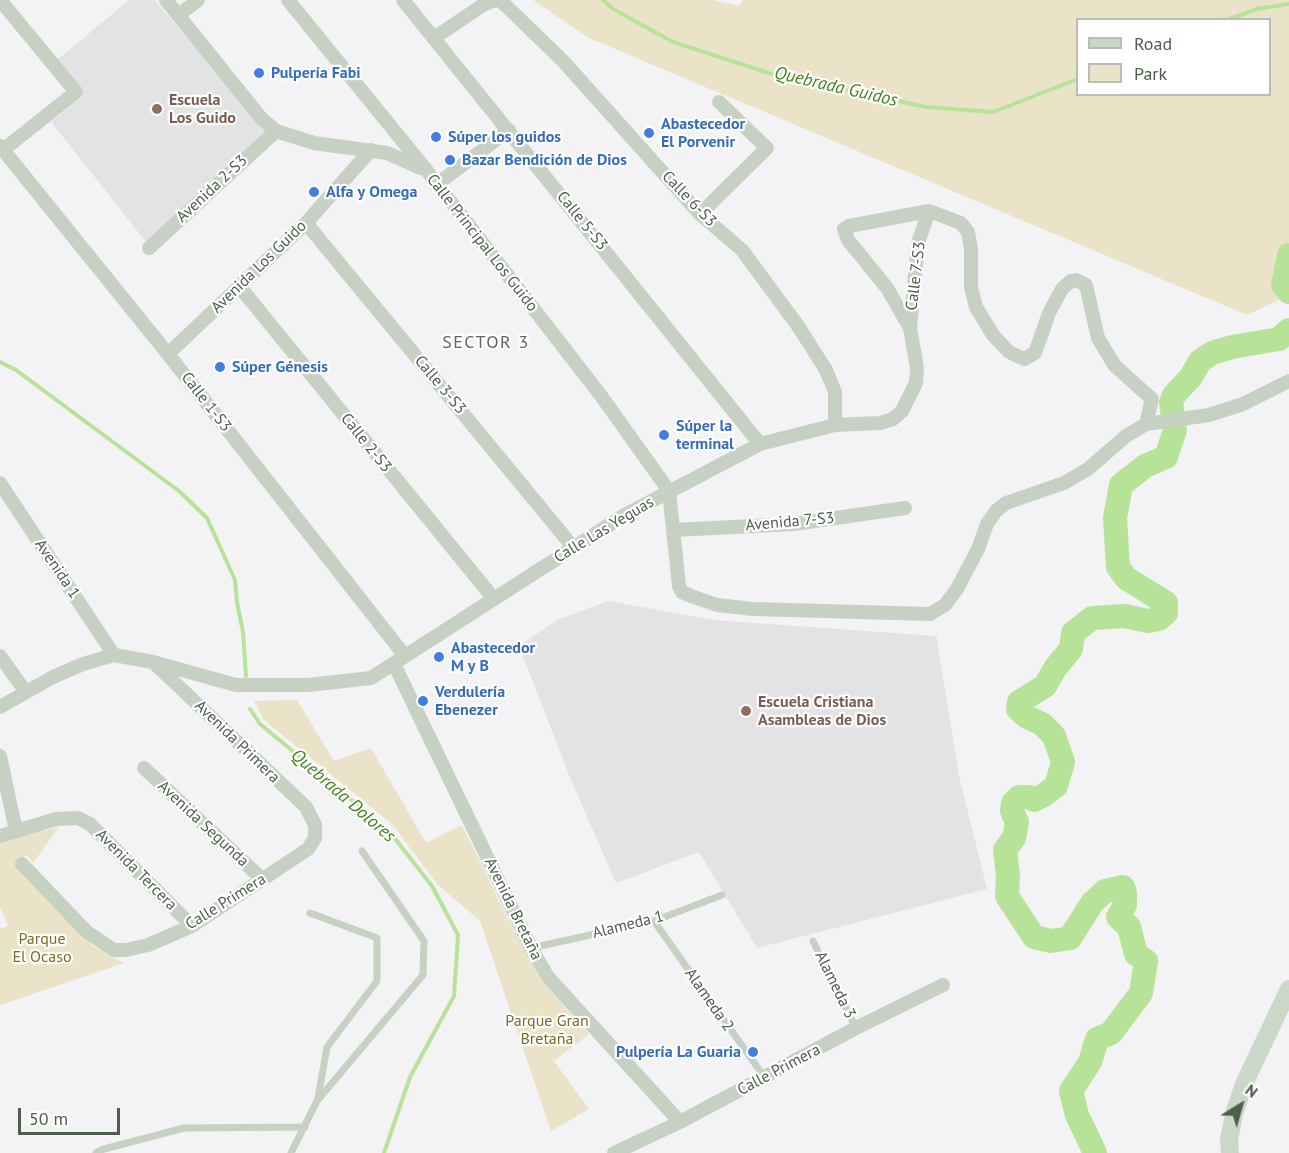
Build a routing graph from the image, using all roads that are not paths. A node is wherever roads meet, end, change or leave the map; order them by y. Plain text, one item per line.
1 (0, 0) edge
2 (166, 0) edge
3 (198, 0) edge
4 (288, 0) edge
5 (404, 0) edge
6 (496, 0) edge
7 (179, 15) junction
8 (434, 38) junction
9 (719, 102) dead end
10 (509, 130) junction
11 (276, 131) junction
12 (2, 148) edge
13 (371, 150) junction
14 (427, 171) junction
15 (436, 185) junction
16 (928, 211) junction
17 (700, 214) junction
18 (306, 223) junction
19 (149, 248) dead end
20 (239, 286) junction
21 (910, 328) junction
22 (168, 354) junction
23 (1289, 381) edge
24 (1146, 424) junction
25 (835, 425) junction
26 (760, 444) junction
27 (0, 483) edge
28 (669, 491) junction
29 (905, 508) dead end
30 (674, 530) junction
31 (573, 546) junction
32 (494, 599) junction
33 (114, 655) junction
34 (0, 656) edge
35 (400, 660) junction
36 (153, 662) junction
37 (26, 692) junction
38 (0, 707) edge
39 (0, 756) edge
40 (144, 768) dead end
41 (315, 825) joint
42 (16, 831) junction
43 (0, 836) edge
44 (362, 851) dead end
45 (22, 864) dead end
46 (262, 879) junction
47 (722, 895) dead end
48 (310, 913) dead end
49 (654, 921) junction
50 (192, 926) junction
51 (813, 941) dead end
52 (531, 948) junction
53 (943, 985) dead end
54 (1289, 989) edge
55 (856, 1028) junction
56 (765, 1078) junction
57 (318, 1101) junction
58 (680, 1122) junction
59 (304, 1127) junction
60 (96, 1153) edge
61 (291, 1153) edge
62 (614, 1153) edge
63 (1230, 1153) edge

1 - 12 street
2 - 7 street, Calle Principal Los Guido
3 - 7 street
4 - 14 street
5 - 8 street, Calle 5-S3
6 - 8 street
6 - 17 street, Calle 6-S3
7 - 11 street, Calle Principal Los Guido
8 - 10 street, Calle 5-S3
9 - 17 street
10 - 15 street
10 - 26 street, Calle 5-S3
11 - 13 street, Calle Principal Los Guido
11 - 19 street, Avenida 2-S3
12 - 22 street, Calle 1-S3
13 - 14 street, Calle Principal Los Guido
13 - 18 street, Avenida Los Guido
14 - 15 street, Calle Principal Los Guido
15 - 28 street, Calle Principal Los Guido
16 - 21 street, Calle 7-S3
16 - 21 street
16 - 24 street
17 - 25 street, Calle 6-S3
18 - 20 street, Avenida Los Guido
18 - 31 street, Calle 3-S3
20 - 22 street, Avenida Los Guido
20 - 32 street, Calle 2-S3
21 - 25 street, Calle 7-S3
22 - 35 street, Calle 1-S3
23 - 24 street, Calle Las Yeguas
24 - 30 street, Calle Las Yeguas
25 - 26 street, Calle 7-S3
26 - 28 street, Calle 7-S3
27 - 33 street, Avenida 1
28 - 30 street, Calle Las Yeguas
28 - 31 street, Calle Las Yeguas
29 - 30 street, Avenida 7-S3
31 - 32 street, Calle Las Yeguas
32 - 35 street, Calle Las Yeguas
33 - 36 street, Calle Las Yeguas
33 - 37 street, Calle Las Yeguas
34 - 37 street
35 - 36 street, Calle Las Yeguas
35 - 52 street, Avenida Bretaña
36 - 41 street, Avenida Primera
37 - 38 street, Calle Las Yeguas
39 - 42 street
40 - 46 street, Avenida Segunda
41 - 46 street, Calle Primera
42 - 43 street
42 - 50 street, Avenida Tercera
44 - 57 lane
45 - 50 street, Calle Primera
46 - 50 street, Calle Primera
47 - 49 lane, Alameda 1
48 - 57 lane
49 - 52 lane, Alameda 1
49 - 56 lane, Alameda 2
51 - 55 lane, Alameda 3
52 - 58 street, Avenida Bretaña
53 - 55 street, Calle Primera
54 - 63 main road
55 - 56 street, Calle Primera
56 - 58 street, Calle Primera
57 - 59 lane
58 - 62 street, Calle Primera
59 - 60 lane
59 - 61 lane

